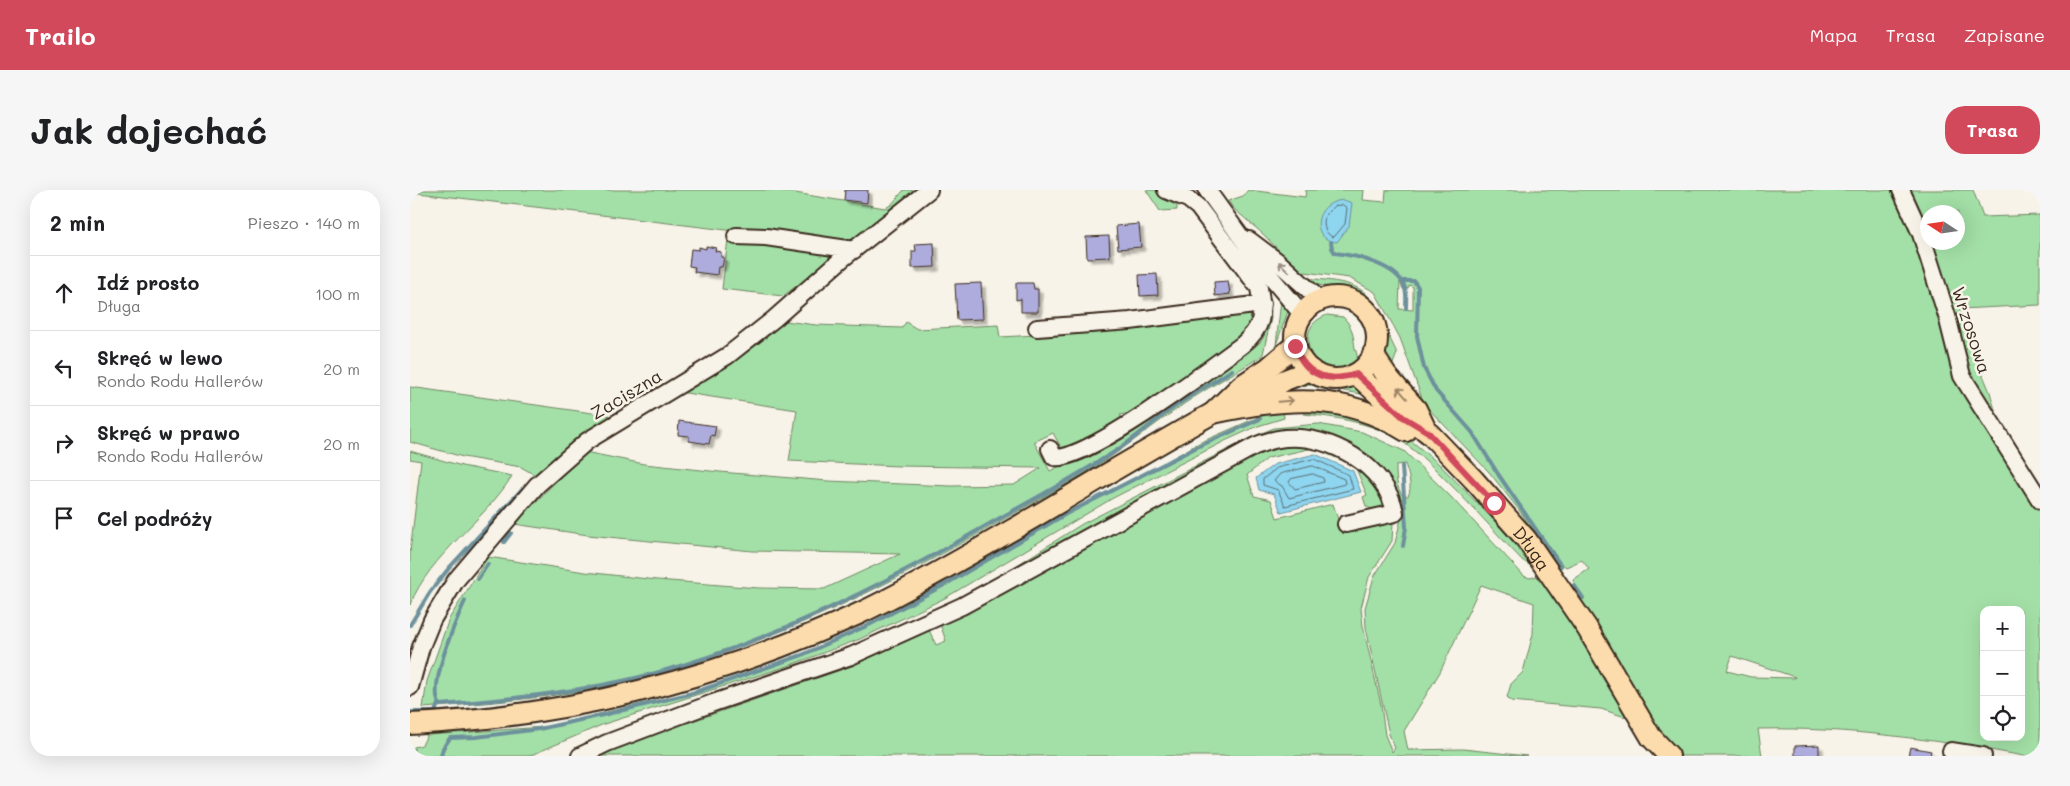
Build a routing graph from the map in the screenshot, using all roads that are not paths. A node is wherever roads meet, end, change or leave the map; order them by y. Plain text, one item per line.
1 (930, 190) edge
2 (1166, 190) edge
3 (1207, 190) edge
4 (1901, 190) edge
5 (1238, 231) junction
6 (736, 236) dead end
7 (854, 250) junction
8 (1320, 300) junction
9 (1262, 304) junction
10 (1302, 314) junction
11 (1037, 328) dead end
12 (1295, 346) junction
13 (1373, 354) junction
14 (1311, 370) junction
15 (1356, 374) junction
16 (1238, 408) junction
17 (1213, 413) junction
18 (1433, 438) junction
19 (1050, 449) dead end
20 (2040, 500) edge
21 (1346, 524) dead end
22 (410, 688) edge
23 (410, 724) edge
24 (1951, 751) dead end
25 (580, 756) edge
26 (1669, 756) edge
27 (1983, 756) edge

1 - 7 street, Zaciszna
2 - 9 street
3 - 5 street
4 - 20 street, Wrzosowa
8 -> 5 street
5 - 10 street
6 - 7 street
7 - 22 street, Zaciszna
8 - 10 main road
8 - 13 main road
9 - 11 street
9 - 19 street
10 - 12 main road
12 - 14 main road
12 - 17 main road
13 - 15 main road
18 -> 13 main road, Długa
14 - 15 main road
14 - 16 main road
15 - 18 main road, Długa
16 - 17 main road
16 -> 18 main road
17 - 23 main road
18 - 26 main road, Długa
21 - 25 street
24 - 27 street

